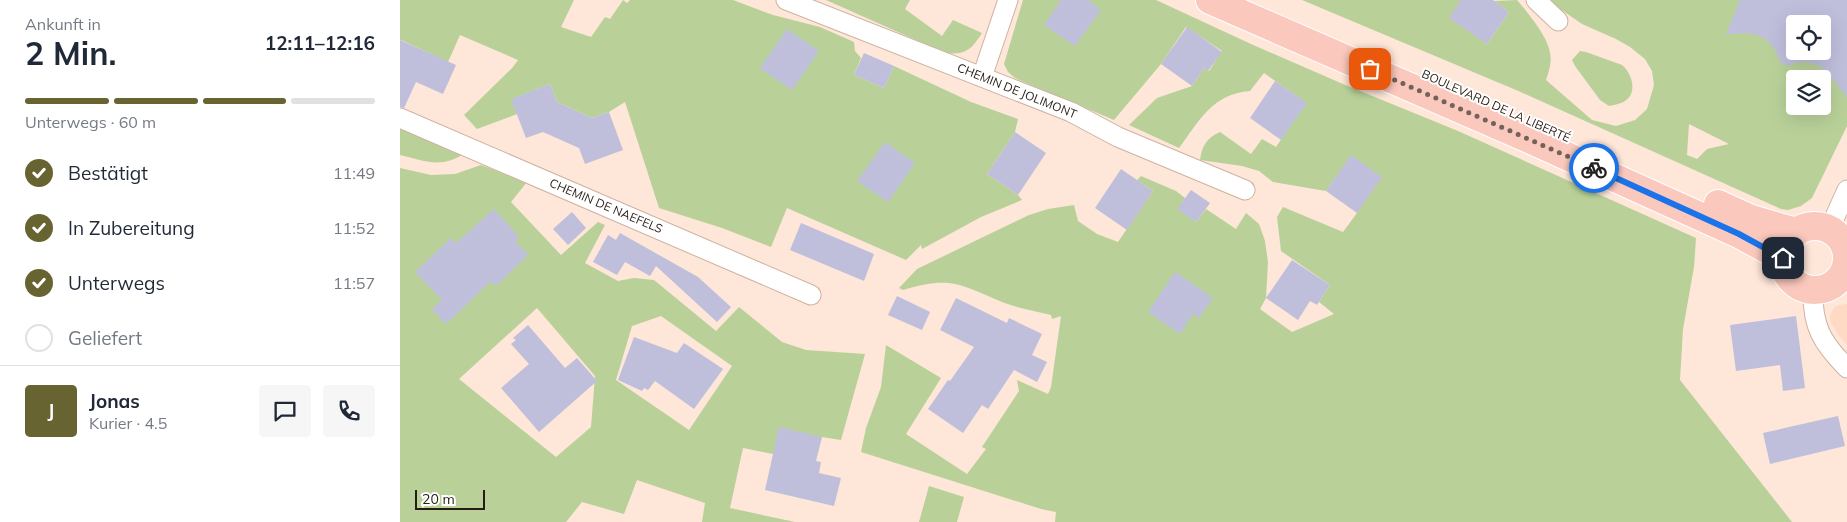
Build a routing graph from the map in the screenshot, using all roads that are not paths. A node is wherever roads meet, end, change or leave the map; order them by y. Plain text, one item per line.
1 (786, 0) edge
2 (1008, 0) edge
3 (1210, 0) edge
4 (1253, 0) edge
5 (1536, 0) edge
6 (1558, 21) dead end
7 (982, 77) junction
8 (400, 118) edge
9 (1245, 190) dead end
10 (1847, 190) edge
11 (1829, 230) junction
12 (1796, 232) junction
13 (1783, 258) junction
14 (1846, 272) edge
15 (1813, 290) junction
16 (811, 295) dead end
17 (1847, 368) edge

1 - 7 street, CHEMIN DE JOLIMONT
2 - 7 street
3 - 13 main road, BOULEVARD DE LA LIBERTÉ
4 - 12 main road, BOULEVARD DE LA LIBERTÉ
5 - 6 street
7 - 9 street, CHEMIN DE JOLIMONT
8 - 16 street, CHEMIN DE NAEFELS
10 - 11 street
11 - 12 main road
11 - 14 main road
12 - 13 main road
13 - 15 main road
14 - 15 main road
15 - 17 street

